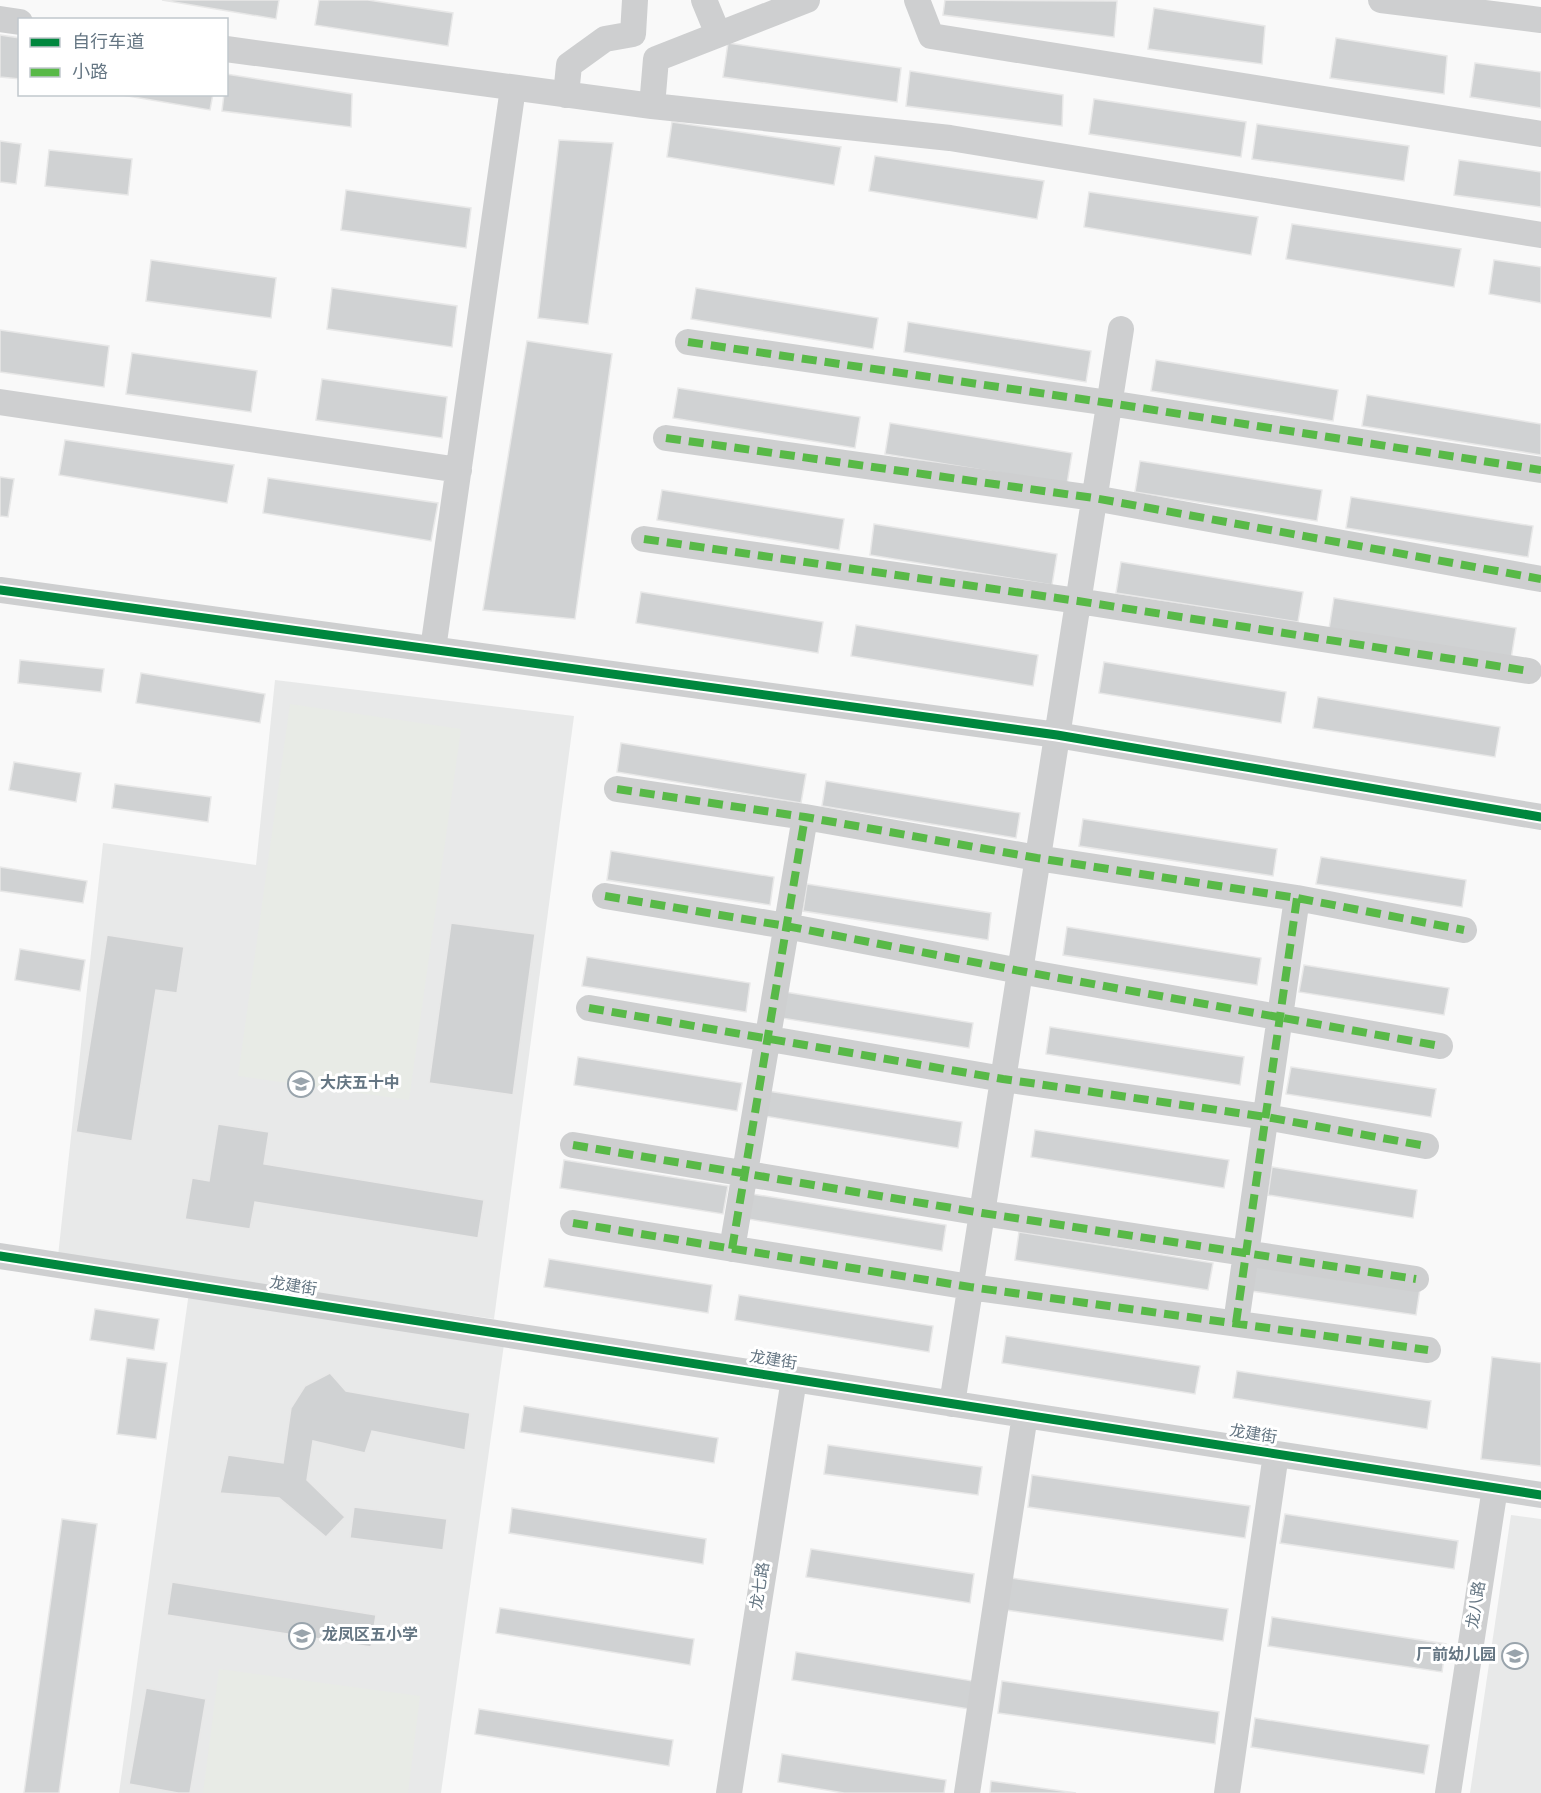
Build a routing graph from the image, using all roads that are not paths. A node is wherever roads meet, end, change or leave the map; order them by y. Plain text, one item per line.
1 (635, 0) edge
2 (704, 0) edge
3 (807, 0) edge
4 (917, 0) edge
5 (1381, 0) edge
6 (0, 19) edge
7 (1541, 20) edge
8 (18, 22) edge
9 (633, 34) junction
10 (718, 34) junction
11 (228, 50) edge
12 (656, 59) junction
13 (513, 88) junction
14 (566, 95) junction
15 (652, 106) junction
16 (1541, 134) edge
17 (1541, 235) edge
18 (1120, 329) dead end
19 (688, 342) dead end
20 (0, 402) edge
21 (1109, 403) junction
22 (666, 438) dead end
23 (459, 470) junction
24 (1541, 470) edge
25 (1094, 498) junction
26 (644, 538) dead end
27 (1541, 579) edge
28 (0, 590) edge
29 (1078, 601) junction
30 (433, 650) junction
31 (1529, 671) dead end
32 (1057, 735) junction
33 (617, 789) dead end
34 (1541, 817) edge
35 (804, 818) junction
36 (1037, 858) junction
37 (605, 896) dead end
38 (1298, 898) junction
39 (786, 926) junction
40 (1464, 930) dead end
41 (1020, 971) junction
42 (589, 1008) dead end
43 (1280, 1018) junction
44 (767, 1040) junction
45 (1440, 1046) dead end
46 (1003, 1079) junction
47 (1266, 1117) junction
48 (573, 1145) dead end
49 (1426, 1146) dead end
50 (745, 1173) junction
51 (982, 1213) junction
52 (573, 1223) dead end
53 (732, 1249) junction
54 (1246, 1253) junction
55 (0, 1256) edge
56 (1416, 1279) dead end
57 (970, 1287) junction
58 (1236, 1323) junction
59 (1428, 1350) dead end
60 (794, 1379) junction
61 (952, 1404) junction
62 (1025, 1415) junction
63 (1276, 1454) junction
64 (1495, 1488) junction
65 (1541, 1495) edge
66 (729, 1793) edge
67 (967, 1793) edge
68 (1227, 1793) edge
69 (1448, 1793) edge

1 - 9 street
2 - 10 street
3 - 10 street
4 - 16 street
5 - 7 street
6 - 8 street
9 - 12 street
9 - 14 street
10 - 12 street
11 - 13 street
12 - 15 street
13 - 14 street
13 - 23 street
14 - 15 street
15 - 17 street
18 - 21 street
19 - 21 street
20 - 23 street
21 - 24 street
21 - 25 street
22 - 25 street
23 - 30 street
25 - 27 street
25 - 29 street
26 - 29 street
28 - 30 street
29 - 31 street
29 - 32 street
30 - 32 street
32 - 34 street
32 - 36 street
33 - 35 street
35 - 36 street
35 - 39 street
36 - 38 street
36 - 41 street
37 - 39 street
38 - 40 street
38 - 43 street
39 - 41 street
39 - 44 street
41 - 43 street
41 - 46 street
42 - 44 street
43 - 45 street
43 - 47 street
44 - 46 street
44 - 50 street
46 - 47 street
46 - 51 street
47 - 49 street
47 - 54 street
48 - 50 street
50 - 51 street
50 - 53 street
51 - 54 street
51 - 57 street
52 - 53 street
53 - 57 street
54 - 56 street
54 - 58 street
55 - 60 street, 龙建街
57 - 58 street
57 - 61 street
58 - 59 street
60 - 61 street, 龙建街
60 - 66 street, 龙七路
61 - 62 street, 龙建街
62 - 63 street, 龙建街
62 - 67 street
63 - 64 street, 龙建街
63 - 68 street
64 - 65 street, 龙建街
64 - 69 street, 龙八路

